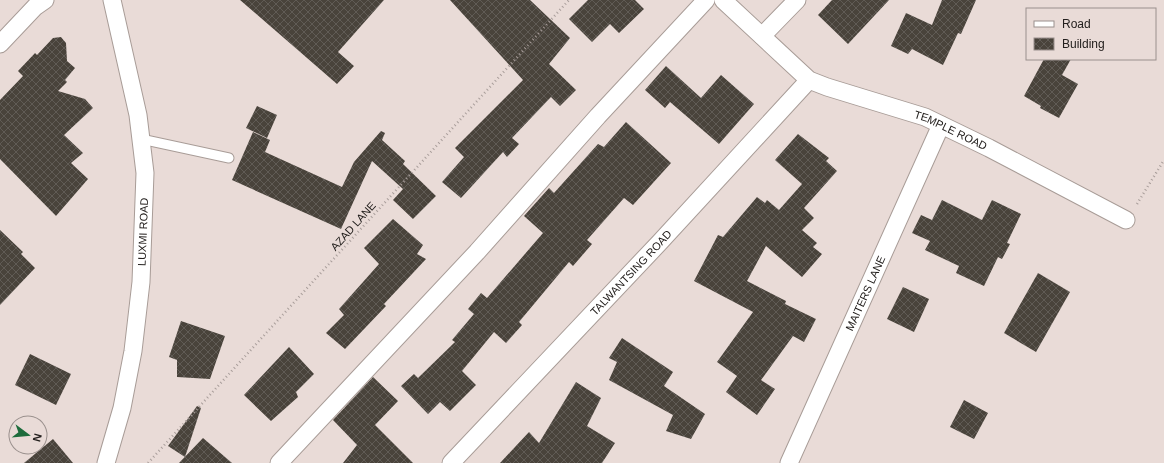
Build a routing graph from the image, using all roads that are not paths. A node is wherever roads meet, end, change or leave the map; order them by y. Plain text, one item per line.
1 (45, 0) edge
2 (112, 0) edge
3 (706, 0) edge
4 (723, 0) edge
5 (797, 0) edge
6 (762, 36) junction
7 (0, 44) edge
8 (809, 80) junction
9 (941, 125) junction
10 (141, 138) junction
11 (229, 158) dead end
12 (1126, 220) road end
13 (106, 463) edge
14 (279, 463) edge
15 (451, 463) edge
16 (789, 463) edge

1 - 7 street
2 - 10 street, LUXMI ROAD
3 - 14 street
4 - 6 street, TEMPLE ROAD
5 - 6 street
6 - 8 street, TEMPLE ROAD
8 - 9 street, TEMPLE ROAD
8 - 15 street, TALWANTSING ROAD
9 - 12 street, TEMPLE ROAD
9 - 16 street, MAITERS LANE
10 - 11 lane
10 - 13 street, LUXMI ROAD

